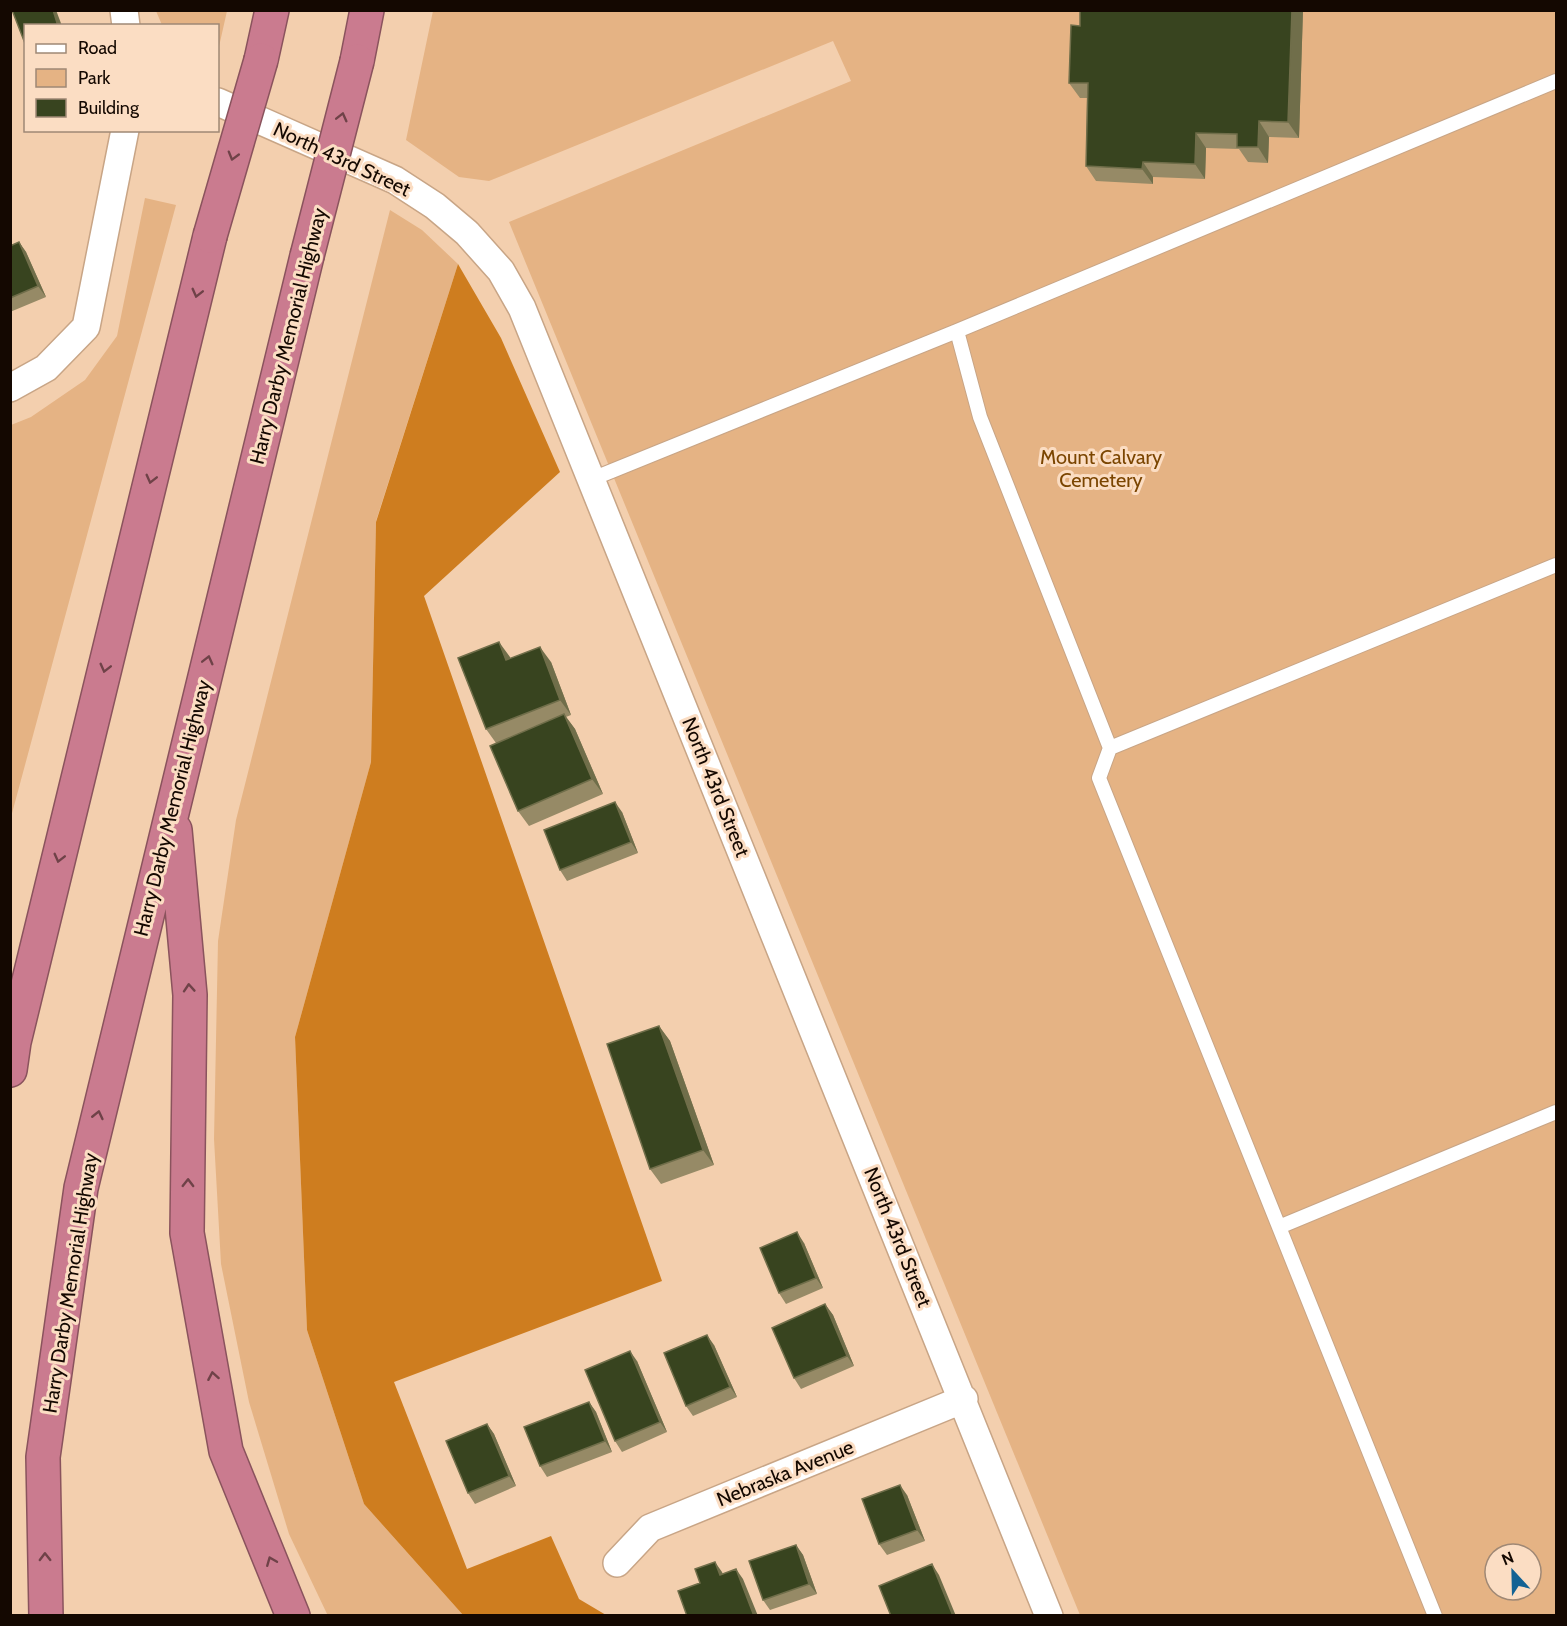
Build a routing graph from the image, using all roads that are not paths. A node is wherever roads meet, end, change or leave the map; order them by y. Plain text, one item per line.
1 (272, 10) edge
2 (367, 10) edge
3 (1557, 81) edge
4 (219, 102) edge
5 (125, 132) edge
6 (957, 331) junction
7 (10, 388) edge
8 (592, 479) junction
9 (1557, 566) edge
10 (1110, 748) junction
11 (172, 806) junction
12 (12, 1054) edge
13 (1557, 1112) edge
14 (1279, 1227) junction
15 (964, 1399) junction
16 (617, 1563) dead end
17 (46, 1616) edge
18 (293, 1616) edge
19 (1049, 1616) edge
20 (1435, 1616) edge

1 -> 12 highway, bridge
11 -> 2 highway, Harry Darby Memorial Highway, bridge
3 - 6 lane
4 - 8 street, North 43rd Street
5 - 7 street
6 - 8 lane
6 - 10 lane
8 - 15 street, North 43rd Street
9 - 10 lane
10 - 14 lane
17 -> 11 highway, Harry Darby Memorial Highway
18 -> 11 highway
13 - 14 lane
14 - 20 lane
15 - 16 street, Nebraska Avenue
15 - 19 street, North 43rd Street

